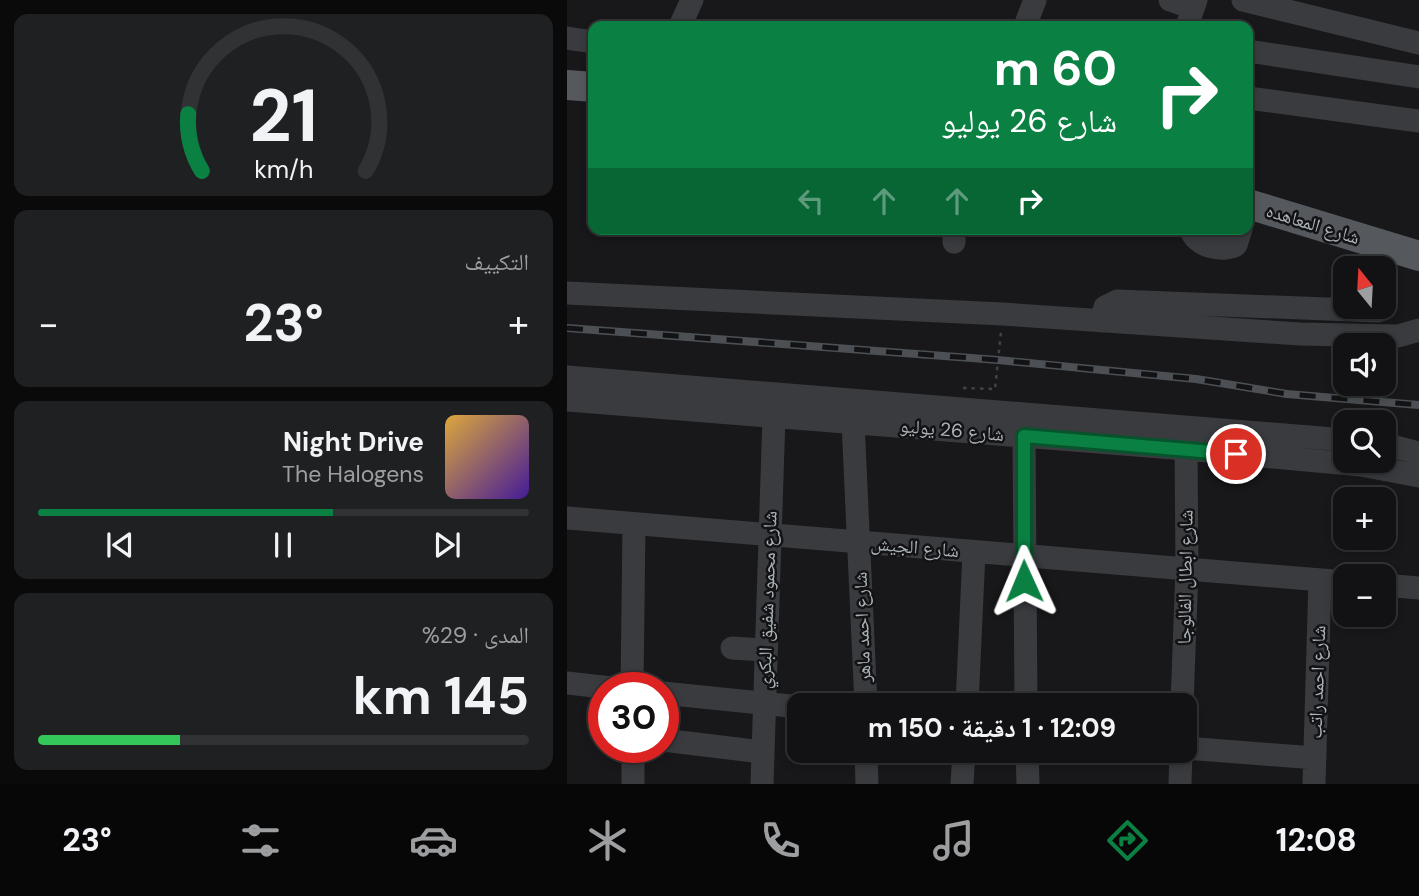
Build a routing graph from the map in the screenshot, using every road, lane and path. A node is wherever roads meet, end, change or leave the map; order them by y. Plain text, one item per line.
1 (692, 0) edge
2 (1035, 0) edge
3 (1170, 0) edge
4 (1243, 0) edge
5 (1192, 11) edge
6 (682, 21) edge
7 (1027, 21) edge
8 (567, 38) edge
9 (588, 41) edge
10 (1419, 43) edge
11 (1253, 52) edge
12 (1419, 77) edge
13 (567, 85) edge
14 (588, 86) edge
15 (1253, 99) edge
16 (1419, 121) edge
17 (1253, 214) edge
18 (1192, 235) edge
19 (1239, 235) edge
20 (1419, 256) edge
21 (567, 293) edge
22 (1301, 308) junction
23 (1333, 309) edge
24 (1002, 314) junction
25 (1102, 321) junction
26 (1419, 330) edge
27 (1300, 334) junction
28 (567, 377) edge
29 (567, 400) edge
30 (962, 409) junction
31 (774, 416) junction
32 (853, 422) junction
33 (1024, 436) junction
34 (1333, 439) edge
35 (1396, 447) edge
36 (1186, 449) junction
37 (1419, 453) edge
38 (1419, 477) edge
39 (567, 518) edge
40 (634, 524) junction
41 (769, 535) junction
42 (859, 542) junction
43 (974, 552) junction
44 (1024, 556) junction
45 (1187, 569) junction
46 (1320, 580) junction
47 (1333, 581) edge
48 (1396, 586) edge
49 (1419, 588) edge
50 (732, 648) dead end
51 (765, 650) junction
52 (632, 672) edge
53 (567, 683) edge
54 (588, 685) edge
55 (865, 693) edge
56 (968, 693) edge
57 (1026, 693) edge
58 (1182, 693) edge
59 (679, 695) edge
60 (763, 703) junction
61 (787, 706) edge
62 (679, 742) edge
63 (1197, 750) edge
64 (762, 752) junction
65 (1315, 758) junction
66 (632, 763) edge
67 (866, 763) edge
68 (964, 763) edge
69 (1027, 763) edge
70 (1182, 763) edge
71 (633, 784) edge
72 (762, 784) edge
73 (867, 784) edge
74 (963, 784) edge
75 (1028, 784) edge
76 (1180, 784) edge
77 (1314, 784) edge

1 - 6 street
2 - 7 street
3 - 5 street
4 - 10 street
8 - 9 street
11 - 12 street
13 - 14 main road
15 - 16 street
17 - 20 main road, شارع المعاهده
18 - 19 street
21 - 24 street
22 - 23 street
22 - 25 street
22 - 27 street
24 - 25 street
24 - 30 path
25 - 27 street
26 - 27 street
28 - 30 street, شارع 26 يوليو
29 - 31 street, شارع 26 يوليو
30 - 34 street, شارع 26 يوليو
31 - 32 street, شارع 26 يوليو
31 - 41 street, شارع محمود شفيق البكري
32 - 33 street, شارع 26 يوليو
32 - 42 street, شارع احمد ماهر
33 - 36 street, شارع 26 يوليو
33 - 44 street
35 - 37 street
36 - 38 street, شارع 26 يوليو
36 - 45 street, شارع ابطال الفالوجا
39 - 40 street, شارع الجيش
40 - 41 street, شارع الجيش
40 - 52 street
41 - 42 street, شارع الجيش
41 - 51 street, شارع محمود شفيق البكري
42 - 43 street, شارع الجيش
42 - 55 street, شارع احمد ماهر
43 - 44 street, شارع الجيش
43 - 56 street
44 - 45 street, شارع الجيش
44 - 57 street
45 - 46 street, شارع الجيش
45 - 58 street, شارع ابطال الفالوجا
46 - 47 street, شارع الجيش
46 - 65 street, شارع احمد راتب
48 - 49 street
50 - 51 street
51 - 60 street, شارع محمود شفيق البكري
53 - 54 street
59 - 60 street
60 - 61 street
60 - 64 street, شارع محمود شفيق البكري
62 - 64 street
63 - 65 street
64 - 72 street, شارع محمود شفيق البكري
65 - 77 street, شارع احمد راتب
66 - 71 street
67 - 73 street
68 - 74 street
69 - 75 street
70 - 76 street

